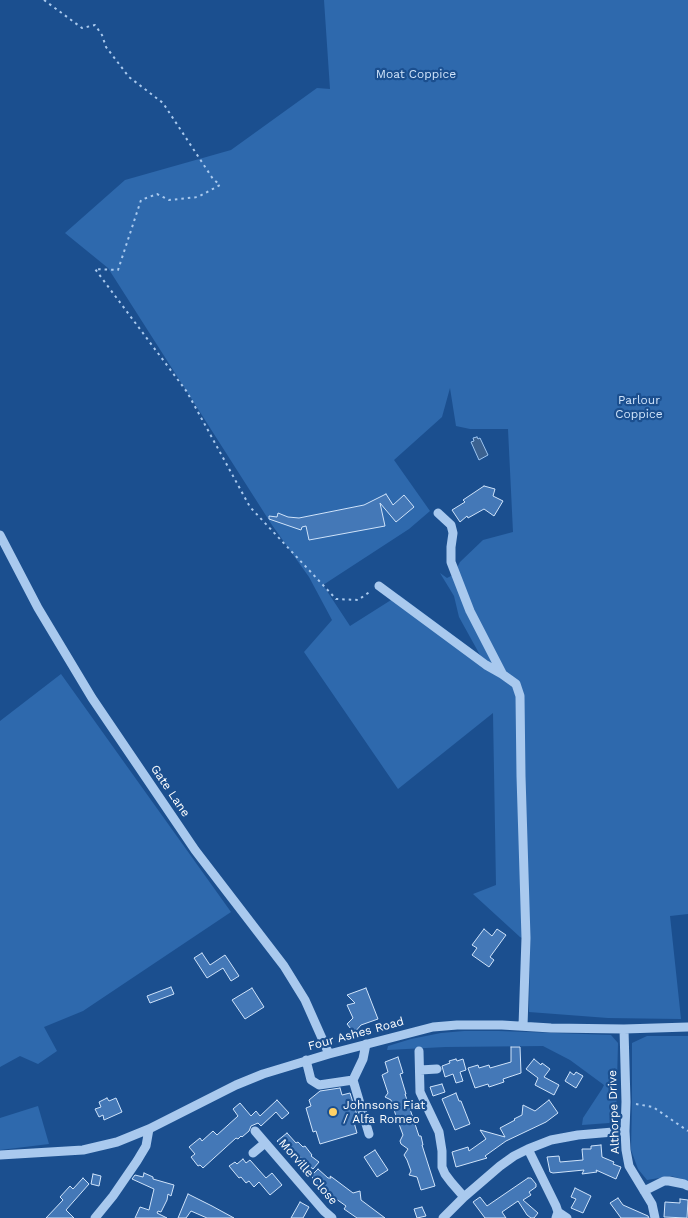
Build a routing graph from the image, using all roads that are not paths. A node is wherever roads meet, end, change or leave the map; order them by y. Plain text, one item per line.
1 (438, 513) dead end
2 (0, 535) edge
3 (379, 586) road end
4 (502, 674) junction
5 (522, 1026) junction
6 (688, 1027) edge
7 (624, 1029) junction
8 (366, 1044) junction
9 (419, 1052) dead end
10 (329, 1054) junction
11 (306, 1060) junction
12 (437, 1069) dead end
13 (420, 1070) junction
14 (352, 1080) junction
15 (149, 1129) junction
16 (255, 1131) dead end
17 (625, 1131) junction
18 (369, 1134) dead end
19 (265, 1143) junction
20 (528, 1149) junction
21 (254, 1153) dead end
22 (0, 1155) edge
23 (688, 1186) edge
24 (644, 1191) junction
25 (464, 1197) junction
26 (557, 1215) edge
27 (95, 1218) edge
28 (332, 1218) edge
29 (442, 1218) edge
30 (567, 1218) edge
31 (655, 1218) edge

1 - 4 street
2 - 10 street, Gate Lane
3 - 4 street
4 - 5 street
5 - 7 street, Four Ashes Road
5 - 8 street, Four Ashes Road
6 - 7 street, Four Ashes Road
7 - 17 street, Althorpe Drive
8 - 10 street, Four Ashes Road
8 - 14 street
9 - 13 street
10 - 11 street, Four Ashes Road
11 - 14 street
11 - 15 street, Four Ashes Road
12 - 13 street
13 - 25 street
14 - 18 street
15 - 22 street, Four Ashes Road
15 - 27 street
16 - 19 street, Morville Close
17 - 20 street
17 - 24 street, Althorpe Drive
19 - 21 street, Morville Close
19 - 28 street, Morville Close
20 - 25 street
20 - 26 street
23 - 24 street
24 - 31 street, Althorpe Drive
25 - 29 street
26 - 30 street

